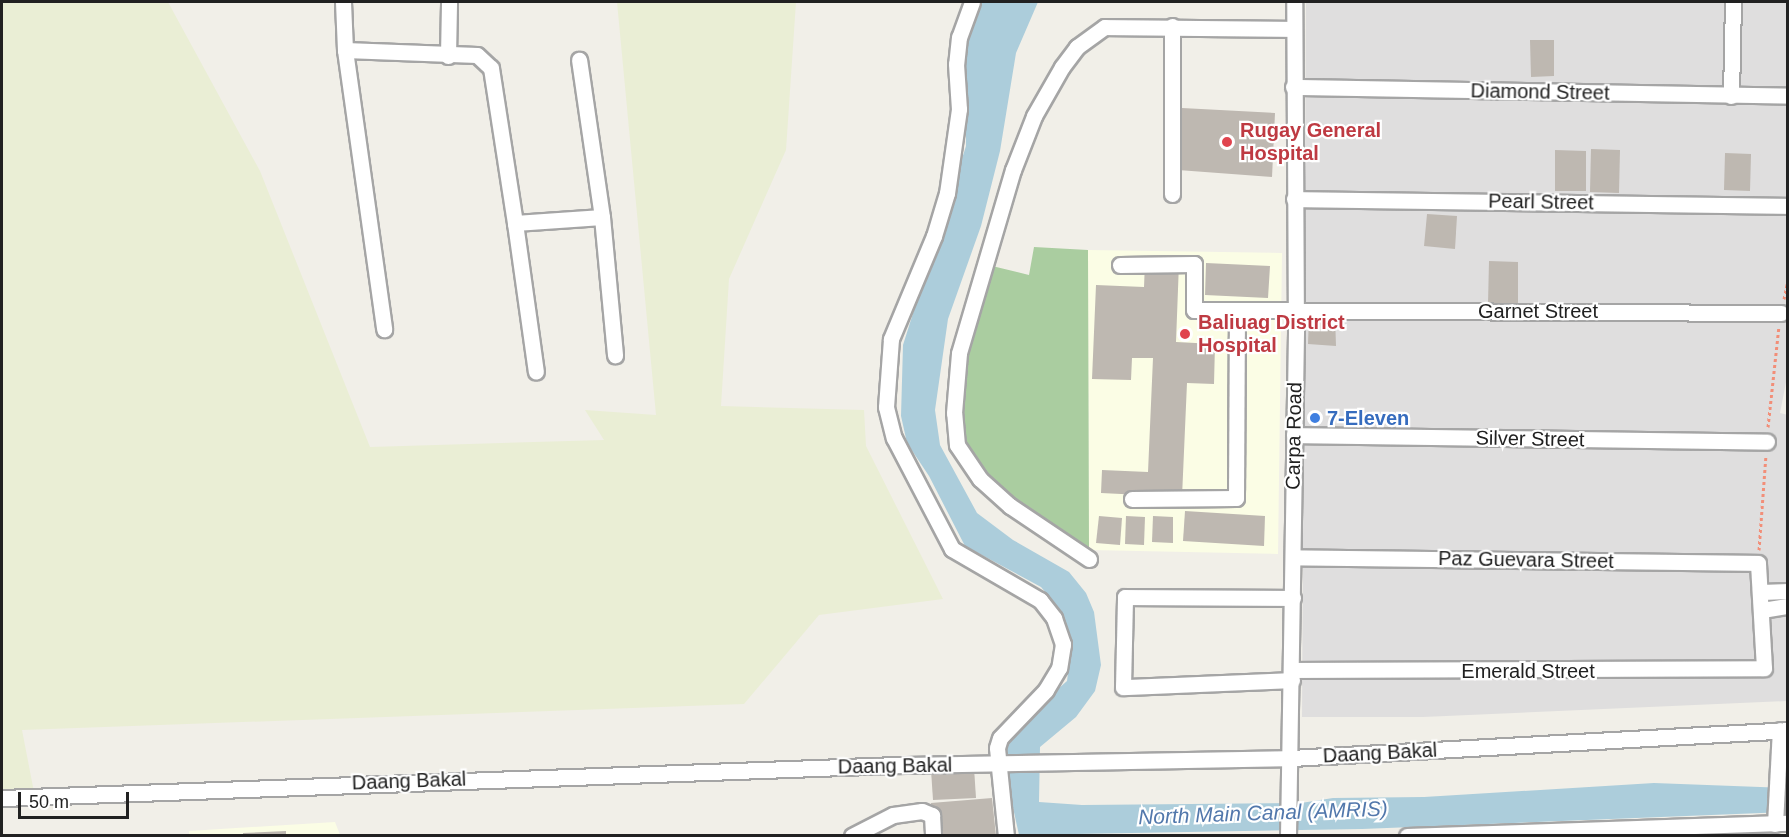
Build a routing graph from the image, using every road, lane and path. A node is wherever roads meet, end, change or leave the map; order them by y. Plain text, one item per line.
1 (343, 2) edge
2 (449, 2) edge
3 (972, 2) edge
4 (1294, 2) edge
5 (1733, 2) edge
6 (1172, 26) junction
7 (1294, 29) junction
8 (345, 50) junction
9 (448, 56) junction
10 (579, 60) dead end
11 (1293, 87) junction
12 (1731, 96) junction
13 (1788, 96) edge
14 (1172, 194) dead end
15 (1294, 199) junction
16 (1788, 206) edge
17 (602, 217) junction
18 (515, 223) junction
19 (1120, 265) dead end
20 (1788, 280) edge
21 (1295, 309) junction
22 (1237, 312) junction
23 (1781, 314) junction
24 (384, 329) dead end
25 (615, 355) dead end
26 (536, 372) dead end
27 (1294, 435) junction
28 (1767, 442) junction
29 (1132, 499) dead end
30 (1293, 557) junction
31 (1089, 559) dead end
32 (1758, 564) junction
33 (1788, 591) edge
34 (1761, 592) junction
35 (1293, 598) junction
36 (1788, 606) edge
37 (1762, 610) junction
38 (1292, 675) junction
39 (1784, 730) edge
40 (1291, 758) junction
41 (1002, 764) junction
42 (2, 798) edge
43 (1781, 823) edge
44 (1288, 833) edge
45 (852, 836) edge
46 (933, 836) edge
47 (1006, 836) edge
48 (1407, 836) edge

1 - 8 street
2 - 9 street
3 - 41 street
4 - 7 street, Carpa Road
5 - 12 street
6 - 7 street
6 - 14 street
6 - 31 street
7 - 11 street, Carpa Road
8 - 9 street
8 - 24 street
9 - 18 street
10 - 17 street
11 - 12 street, Diamond Street
11 - 15 street, Carpa Road
12 - 13 street, Diamond Street
15 - 16 street, Pearl Street
15 - 21 street, Carpa Road
17 - 18 street
17 - 25 street
18 - 26 street
19 - 22 street, Garnet Street
20 - 23 path
21 - 22 street, Garnet Street
21 - 23 street, Garnet Street
21 - 27 street, Carpa Road
22 - 29 street
23 - 28 path
27 - 28 street, Silver Street
27 - 30 street, Carpa Road
28 - 32 path
30 - 32 street, Paz Guevara Street
30 - 35 street, Carpa Road
32 - 34 street
33 - 34 street
34 - 37 street
35 - 38 street, Carpa Road
35 - 38 street, Emerald Street
36 - 37 street
37 - 38 street, Emerald Street
38 - 40 street, Carpa Road
39 - 40 street, Daang Bakal
39 - 43 street
40 - 41 street, Daang Bakal
40 - 44 street, Carpa Road
41 - 42 street, Daang Bakal
41 - 47 street
43 - 48 street
45 - 46 street

